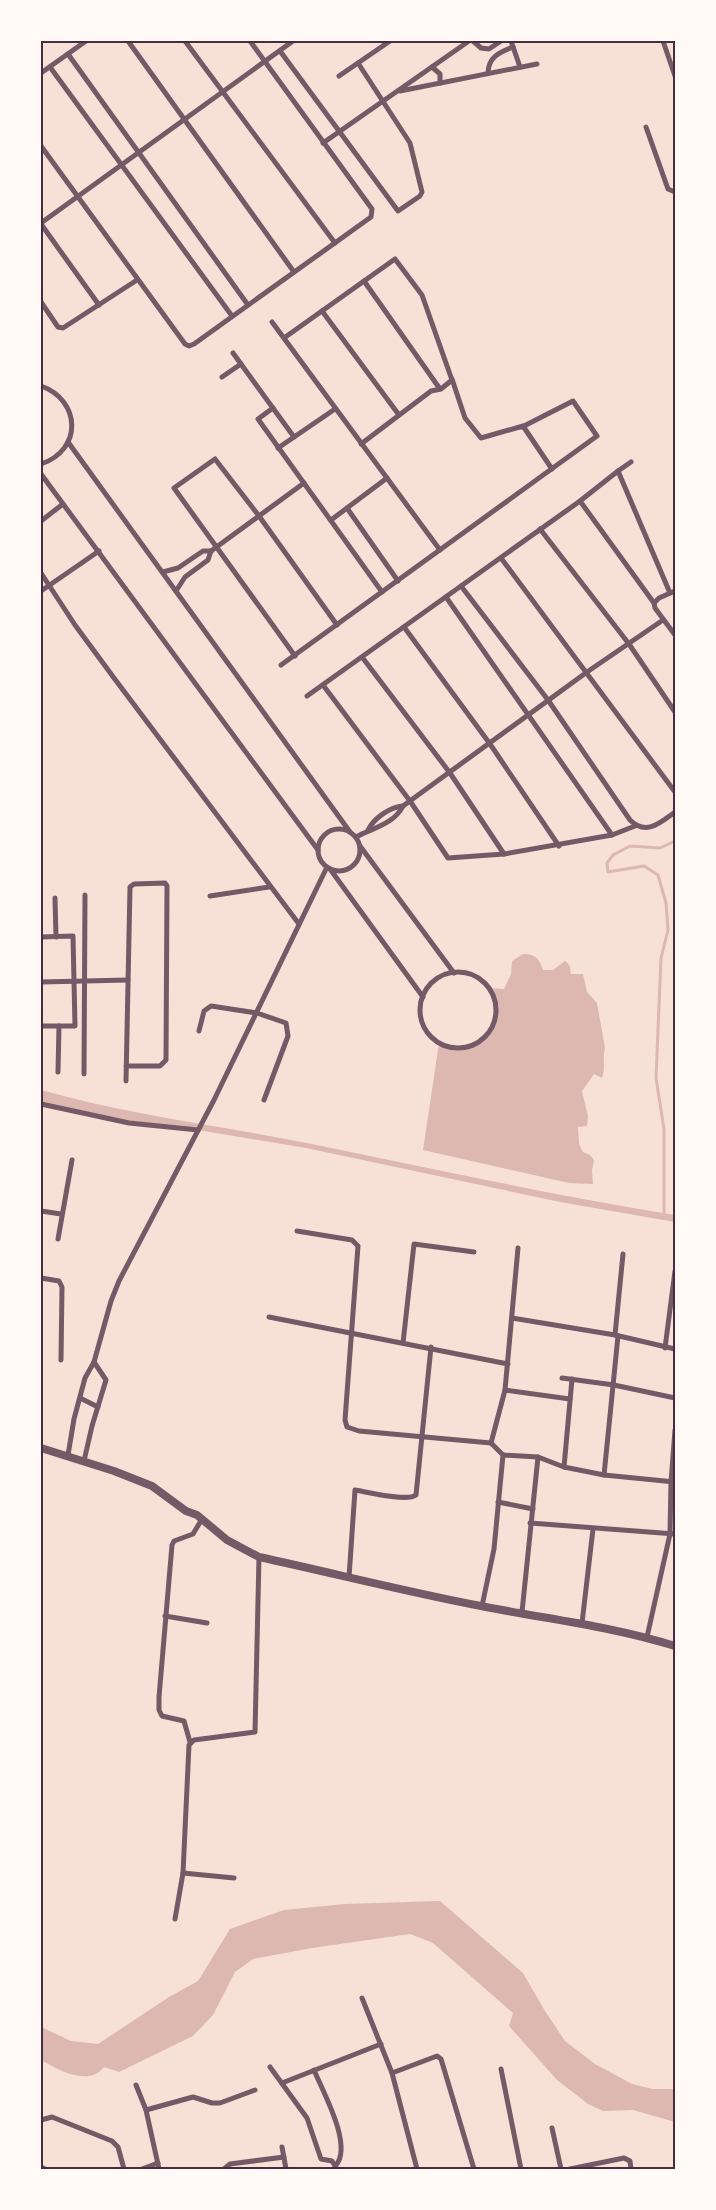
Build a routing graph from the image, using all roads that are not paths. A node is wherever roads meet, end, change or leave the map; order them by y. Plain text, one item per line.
1 (86, 41) edge
2 (128, 41) edge
3 (185, 41) edge
4 (250, 41) edge
5 (293, 41) edge
6 (390, 41) edge
7 (469, 41) edge
8 (473, 41) edge
9 (501, 41) edge
10 (662, 41) edge
11 (512, 44) edge
12 (280, 51) junction
13 (68, 54) junction
14 (265, 61) junction
15 (358, 63) junction
16 (537, 64) dead end
17 (50, 67) junction
18 (432, 67) junction
19 (520, 67) junction
20 (41, 73) edge
21 (488, 73) junction
22 (339, 76) dead end
23 (675, 76) edge
24 (440, 83) junction
25 (397, 91) junction
26 (222, 92) junction
27 (383, 101) junction
28 (184, 119) junction
29 (646, 127) dead end
30 (339, 132) junction
31 (323, 143) junction
32 (41, 146) edge
33 (139, 152) junction
34 (122, 165) junction
35 (675, 192) edge
36 (77, 197) junction
37 (41, 223) edge
38 (335, 243) junction
39 (294, 272) junction
40 (137, 280) junction
41 (364, 281) junction
42 (41, 302) edge
43 (100, 305) junction
44 (248, 305) junction
45 (322, 310) junction
46 (232, 316) junction
47 (272, 322) dead end
48 (284, 338) junction
49 (233, 353) dead end
50 (241, 364) junction
51 (222, 377) dead end
52 (452, 379) junction
53 (41, 386) edge
54 (440, 389) junction
55 (273, 408) junction
56 (334, 408) junction
57 (399, 415) junction
58 (522, 427) junction
59 (294, 437) junction
60 (68, 442) junction
61 (361, 444) junction
62 (278, 448) junction
63 (631, 462) dead end
64 (41, 464) edge
65 (552, 468) junction
66 (618, 472) junction
67 (41, 474) edge
68 (387, 478) junction
69 (304, 483) junction
70 (580, 501) junction
71 (63, 504) junction
72 (346, 508) junction
73 (260, 516) junction
74 (331, 520) junction
75 (41, 521) edge
76 (540, 529) junction
77 (218, 546) junction
78 (440, 550) junction
79 (99, 551) junction
80 (212, 551) junction
81 (501, 558) junction
82 (178, 568) junction
83 (162, 572) junction
84 (41, 573) edge
85 (185, 577) junction
86 (398, 581) junction
87 (49, 586) junction
88 (461, 586) junction
89 (41, 591) edge
90 (176, 591) junction
91 (382, 592) junction
92 (672, 592) edge
93 (446, 597) junction
94 (654, 603) junction
95 (664, 620) junction
96 (675, 623) edge
97 (337, 625) junction
98 (404, 627) junction
99 (669, 628) junction
100 (675, 636) edge
101 (629, 644) junction
102 (295, 656) junction
103 (362, 657) junction
104 (282, 665) dead end
105 (587, 672) junction
106 (323, 685) junction
107 (307, 696) dead end
108 (548, 700) junction
109 (675, 712) edge
110 (529, 715) junction
111 (490, 744) junction
112 (450, 773) junction
113 (675, 792) edge
114 (410, 801) junction
115 (675, 812) edge
116 (635, 826) junction
117 (350, 832) junction
118 (612, 835) junction
119 (356, 838) junction
120 (360, 846) junction
121 (559, 846) junction
122 (318, 850) junction
123 (504, 854) junction
124 (329, 868) junction
125 (269, 886) junction
126 (85, 895) dead end
127 (210, 896) dead end
128 (55, 898) dead end
129 (299, 924) junction
130 (41, 937) edge
131 (56, 937) junction
132 (454, 973) junction
133 (128, 980) junction
134 (75, 981) junction
135 (84, 981) junction
136 (41, 982) edge
137 (423, 997) junction
138 (257, 1013) junction
139 (41, 1026) edge
140 (59, 1026) junction
141 (199, 1031) dead end
142 (126, 1066) junction
143 (58, 1072) dead end
144 (84, 1074) dead end
145 (126, 1081) dead end
146 (264, 1100) dead end
147 (41, 1104) edge
148 (198, 1130) junction
149 (72, 1160) dead end
150 (41, 1210) edge
151 (61, 1214) junction
152 (297, 1231) dead end
153 (58, 1239) dead end
154 (518, 1248) dead end
155 (474, 1252) dead end
156 (622, 1254) dead end
157 (675, 1271) edge
158 (41, 1278) edge
159 (269, 1317) dead end
160 (512, 1318) junction
161 (352, 1334) junction
162 (616, 1335) junction
163 (403, 1342) junction
164 (431, 1348) junction
165 (665, 1348) junction
166 (675, 1350) edge
167 (61, 1360) dead end
168 (94, 1362) junction
169 (508, 1364) junction
170 (562, 1378) dead end
171 (572, 1379) junction
172 (614, 1385) junction
173 (505, 1390) junction
174 (80, 1398) junction
175 (675, 1398) edge
176 (570, 1399) junction
177 (98, 1407) junction
178 (675, 1430) edge
179 (422, 1437) junction
180 (491, 1443) junction
181 (41, 1448) edge
182 (503, 1455) junction
183 (68, 1456) junction
184 (538, 1457) junction
185 (84, 1461) junction
186 (564, 1467) junction
187 (604, 1475) junction
188 (673, 1482) edge
189 (498, 1502) junction
190 (533, 1509) junction
191 (202, 1519) junction
192 (530, 1523) junction
193 (592, 1529) junction
194 (672, 1534) edge
195 (259, 1557) junction
196 (349, 1577) junction
197 (482, 1606) junction
198 (522, 1612) junction
199 (165, 1616) junction
200 (207, 1623) dead end
201 (582, 1624) junction
202 (647, 1637) junction
203 (675, 1646) edge
204 (190, 1742) junction
205 (183, 1873) junction
206 (234, 1878) dead end
207 (175, 1919) dead end
208 (362, 1998) dead end
209 (381, 2044) junction
210 (270, 2067) dead end
211 (501, 2069) dead end
212 (314, 2070) junction
213 (392, 2072) junction
214 (282, 2083) junction
215 (136, 2085) dead end
216 (255, 2090) dead end
217 (146, 2110) junction
218 (41, 2120) edge
219 (552, 2128) dead end
220 (282, 2147) dead end
221 (284, 2157) junction
222 (158, 2166) edge
223 (593, 2166) edge
224 (336, 2167) edge
225 (124, 2169) edge
226 (142, 2169) edge
227 (224, 2169) edge
228 (286, 2169) edge
229 (417, 2169) edge
230 (474, 2169) edge
231 (521, 2169) edge
232 (561, 2169) edge
233 (570, 2169) edge
234 (631, 2169) edge

1 - 13 street
2 - 28 street
3 - 26 street
4 - 14 street
5 - 12 street
6 - 15 street
7 - 18 street
8 - 9 street
10 - 23 street
11 - 19 street
11 - 21 street
12 - 14 street
12 - 30 street
13 - 17 street
13 - 33 street
14 - 26 street
14 - 31 street
15 - 22 street
15 - 27 street
16 - 19 street
17 - 20 street
17 - 34 street
18 - 24 street
18 - 25 street
19 - 21 street
21 - 24 street
24 - 25 street
25 - 27 street
26 - 28 street
26 - 38 street
27 - 30 street
27 - 30 street
28 - 33 street
28 - 39 street
29 - 35 street
30 - 31 street
31 - 38 street
32 - 36 street
33 - 34 street
33 - 44 street
34 - 36 street
34 - 46 street
36 - 37 street
36 - 40 street
37 - 43 street
38 - 39 street
39 - 44 street
40 - 43 street
40 - 46 street
41 - 45 street
41 - 52 street
41 - 54 street
42 - 43 street
44 - 46 street
45 - 48 street
45 - 57 street
47 - 48 street
48 - 56 street
49 - 50 street
50 - 51 street
50 - 55 street
52 - 54 street
52 - 58 street
53 - 60 street
54 - 57 street
55 - 59 street
55 - 62 street
56 - 59 street
56 - 61 street
57 - 61 street
58 - 65 street
58 - 65 street
59 - 62 street
60 - 64 street
60 - 83 street
61 - 68 street
62 - 69 street
63 - 66 street
65 - 78 street
66 - 70 street
66 - 92 street
67 - 71 street
68 - 72 street
68 - 78 street
69 - 73 street
69 - 74 street
70 - 76 street
70 - 94 street
71 - 75 street
71 - 79 street
72 - 74 street
72 - 86 street
73 - 77 street
73 - 77 street
73 - 97 street
74 - 91 street
76 - 81 street
76 - 101 street
77 - 80 street
77 - 102 street
78 - 86 street
79 - 87 street
79 - 122 street
80 - 82 street
80 - 85 street
81 - 88 street
81 - 105 street
82 - 83 street
82 - 85 street
83 - 90 street
84 - 87 street
85 - 90 street
86 - 91 street
87 - 89 street
87 - 125 street
88 - 93 street
88 - 108 street
90 - 117 street
91 - 97 street
92 - 94 street
93 - 98 street
93 - 110 street
94 - 95 street
95 - 99 street
95 - 101 street
96 - 99 street
97 - 102 street
98 - 103 street
98 - 111 street
99 - 100 street
101 - 105 street
101 - 109 street
102 - 104 street
103 - 106 street
103 - 112 street
105 - 108 street
105 - 113 street
106 - 107 street
106 - 114 street
108 - 110 street
108 - 116 street
110 - 111 street
110 - 118 street
111 - 112 street
111 - 121 street
112 - 114 street
112 - 123 street
114 - 119 street
114 - 123 street
115 - 116 street
116 - 118 street
117 - 119 street
117 - 122 street
118 - 121 street
119 - 120 street
120 - 124 street
120 - 132 street
121 - 123 street
122 - 124 street
124 - 129 street
124 - 137 street
125 - 127 street
125 - 129 street
126 - 135 street
128 - 131 street
129 - 138 street
130 - 131 street
131 - 134 street
132 - 137 street
132 - 137 street
133 - 135 street
133 - 142 street
133 - 142 street
134 - 135 street
134 - 136 street
134 - 140 street
135 - 144 street
138 - 141 street
138 - 146 street
138 - 148 street
139 - 140 street
140 - 143 street
142 - 145 street
147 - 148 street
148 - 168 street
149 - 151 street
150 - 151 street
151 - 153 street
152 - 161 street
154 - 160 street
155 - 163 street
156 - 162 street
157 - 165 street
158 - 167 street
159 - 161 street
160 - 162 street
160 - 169 street
161 - 163 street
161 - 179 street
162 - 165 street
162 - 172 street
163 - 164 street
164 - 169 street
164 - 179 street
165 - 166 street
168 - 174 street
168 - 177 street
169 - 173 street
170 - 171 street
171 - 172 street
171 - 176 street
172 - 175 street
172 - 187 street
173 - 176 street
173 - 180 street
174 - 177 street
174 - 183 street
176 - 186 street
177 - 185 street
178 - 188 street
179 - 180 street
179 - 196 street
180 - 182 street
181 - 183 street
182 - 184 street
182 - 189 street
183 - 185 street
184 - 186 street
184 - 190 street
185 - 191 street
186 - 187 street
187 - 188 street
188 - 194 street
189 - 190 street
189 - 197 street
190 - 192 street
191 - 195 street
191 - 199 street
192 - 193 street
192 - 198 street
193 - 194 street
193 - 201 street
194 - 202 street
195 - 196 street
195 - 204 street
196 - 197 street
197 - 198 street
198 - 201 street
199 - 200 street
199 - 204 street
201 - 202 street
202 - 203 street
204 - 205 street
205 - 206 street
205 - 207 street
208 - 209 street
209 - 212 street
209 - 213 street
210 - 214 street
211 - 231 street
212 - 214 street
212 - 224 street
213 - 229 street
213 - 230 street
214 - 224 street
215 - 217 street
216 - 217 street
217 - 222 street
218 - 225 street
219 - 232 street
220 - 221 street
221 - 227 street
221 - 228 street
222 - 226 street
223 - 233 street
223 - 234 street

